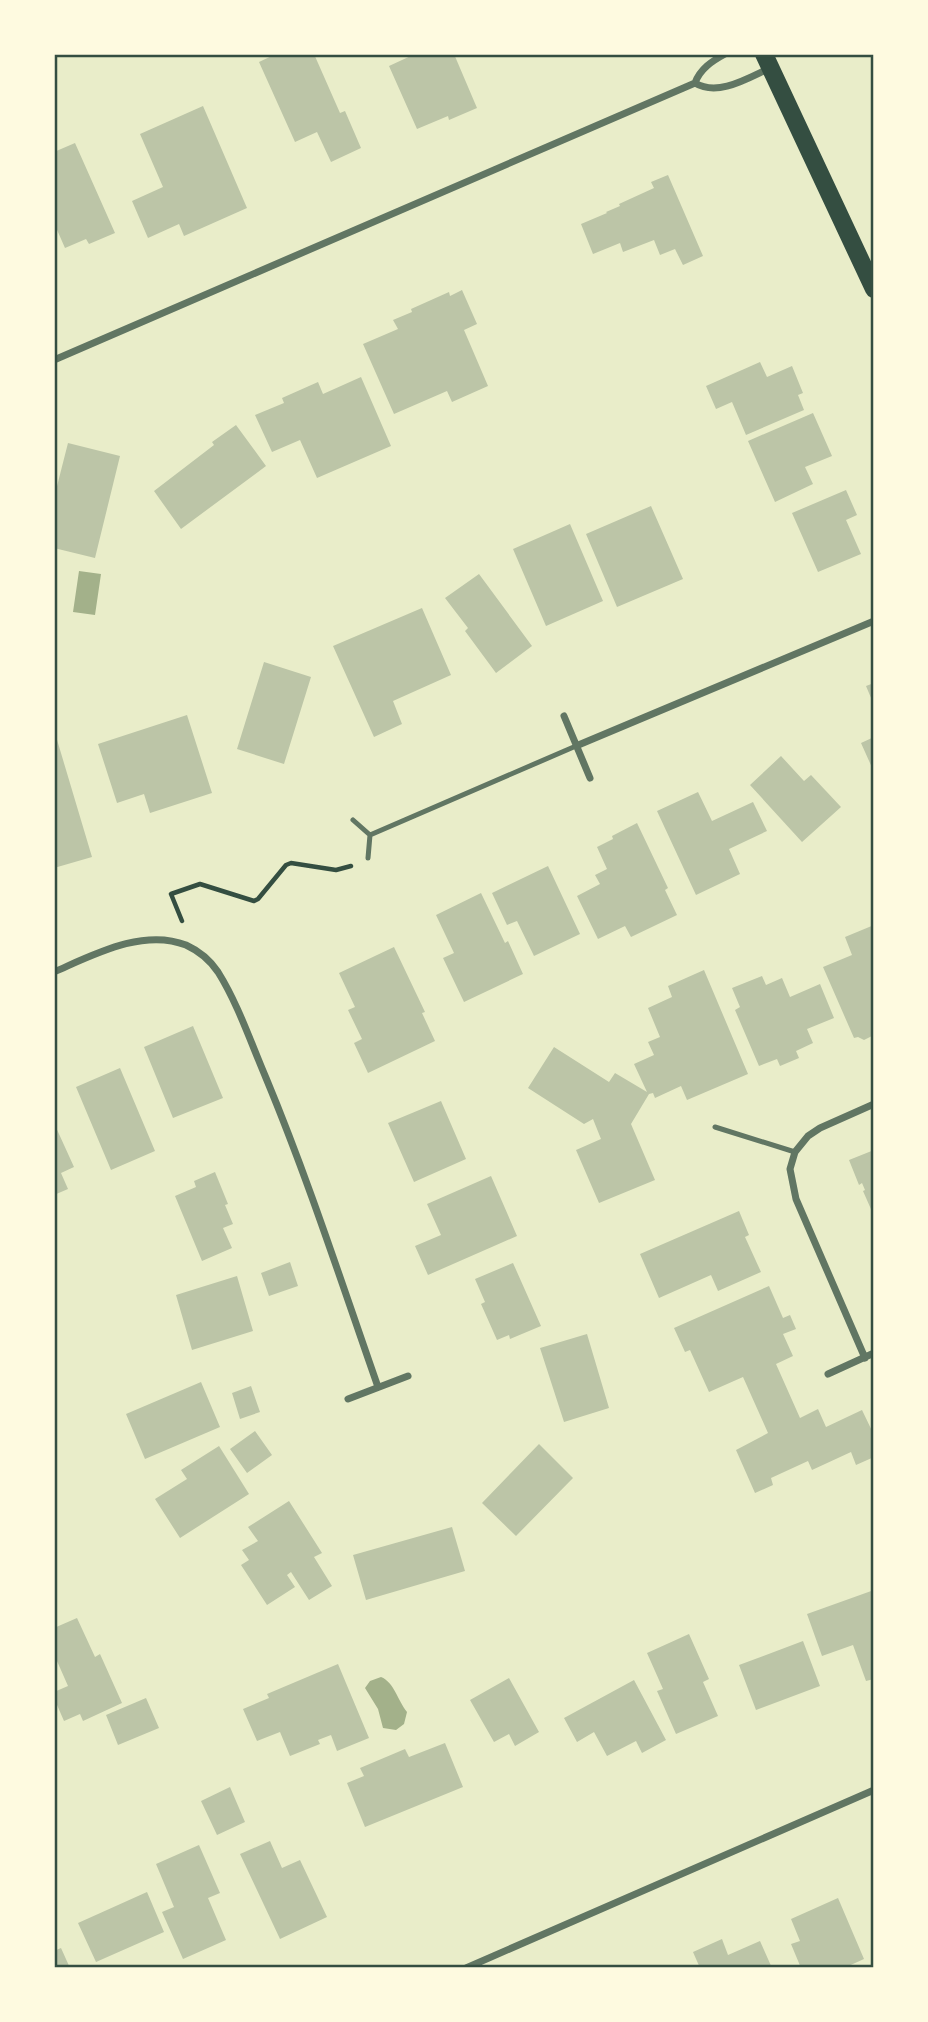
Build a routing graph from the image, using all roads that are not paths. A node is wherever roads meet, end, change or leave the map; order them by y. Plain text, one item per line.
1 (724, 54) edge
2 (767, 61) edge
3 (695, 83) junction
4 (874, 289) edge
5 (54, 360) edge
6 (874, 621) edge
7 (564, 716) dead end
8 (576, 746) junction
9 (590, 778) dead end
10 (353, 820) dead end
11 (370, 835) junction
12 (368, 858) dead end
13 (54, 972) edge
14 (874, 1104) edge
15 (715, 1127) dead end
16 (795, 1152) junction
17 (874, 1353) edge
18 (865, 1357) junction
19 (828, 1374) dead end
20 (408, 1376) dead end
21 (377, 1387) junction
22 (348, 1399) dead end
23 (874, 1790) edge
24 (466, 1968) edge

1 - 3 street
2 - 3 street
2 - 4 main road
3 - 5 street
6 - 8 street
7 - 8 street
8 - 9 street
8 - 11 lane
10 - 11 lane
11 - 12 lane
13 - 21 street
14 - 16 street
15 - 16 lane
16 - 18 street
17 - 18 street
18 - 19 street
20 - 21 street
21 - 22 street
23 - 24 street

